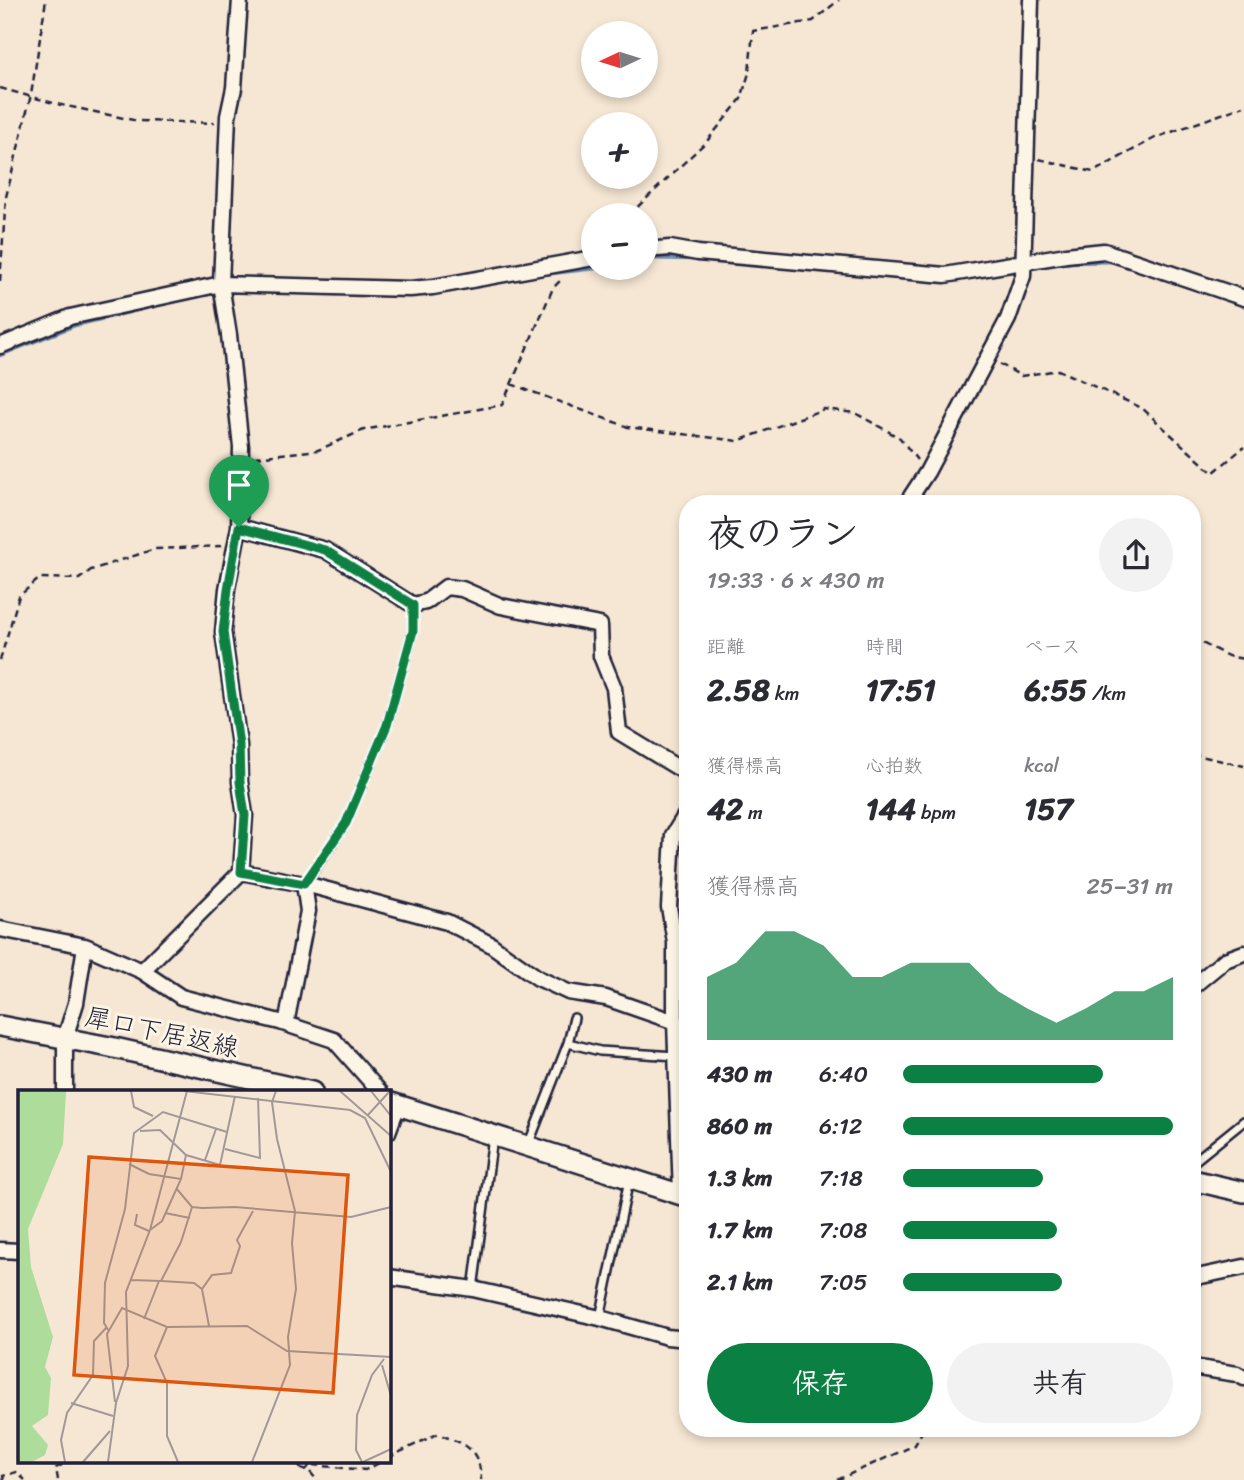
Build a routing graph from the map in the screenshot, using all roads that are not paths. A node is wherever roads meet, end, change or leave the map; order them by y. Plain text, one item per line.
1 (240, 0) edge
2 (1031, 0) edge
3 (658, 249) edge
4 (581, 260) edge
5 (1023, 269) junction
6 (221, 284) junction
7 (1244, 298) edge
8 (0, 346) edge
9 (912, 495) edge
10 (239, 527) junction
11 (413, 605) junction
12 (679, 769) edge
13 (679, 825) edge
14 (241, 872) junction
15 (304, 884) junction
16 (0, 929) edge
17 (85, 946) junction
18 (1244, 953) edge
19 (142, 971) junction
20 (1201, 980) edge
21 (574, 1018) dead end
22 (286, 1024) junction
23 (0, 1026) edge
24 (679, 1030) edge
25 (65, 1038) junction
26 (568, 1043) junction
27 (676, 1056) junction
28 (65, 1090) edge
29 (307, 1090) edge
30 (380, 1090) edge
31 (390, 1100) edge
32 (679, 1108) edge
33 (1244, 1121) edge
34 (493, 1136) junction
35 (528, 1147) junction
36 (1201, 1156) edge
37 (629, 1179) junction
38 (1201, 1182) edge
39 (1244, 1192) edge
40 (679, 1194) edge
41 (0, 1250) edge
42 (18, 1251) edge
43 (1244, 1267) edge
44 (1201, 1276) edge
45 (390, 1277) edge
46 (473, 1289) junction
47 (600, 1318) junction
48 (679, 1338) edge
49 (1201, 1368) edge
50 (1244, 1378) edge

1 - 6 street
2 - 5 street
3 - 5 street
4 - 6 street
5 - 7 street
5 - 9 street
6 - 8 street
6 - 10 street
10 - 11 street
10 - 14 street
11 - 12 street
11 - 15 lane
13 - 24 street
14 - 15 street
14 - 19 street
15 - 22 street
15 - 24 street
16 - 17 street
17 - 19 street
17 - 25 street
18 - 20 street
19 - 22 street
21 - 26 lane
22 - 30 street
23 - 25 main road, 犀口下居返線
24 - 27 street
25 - 28 street
25 - 29 main road, 犀口下居返線
26 - 27 lane
26 - 35 lane
27 - 32 street
31 - 34 main road
33 - 36 lane
34 - 35 main road
34 - 46 lane
35 - 37 main road
37 - 40 main road
37 - 47 lane
38 - 39 main road
41 - 42 street
43 - 44 street
45 - 46 street
46 - 47 street
47 - 48 street
49 - 50 street

